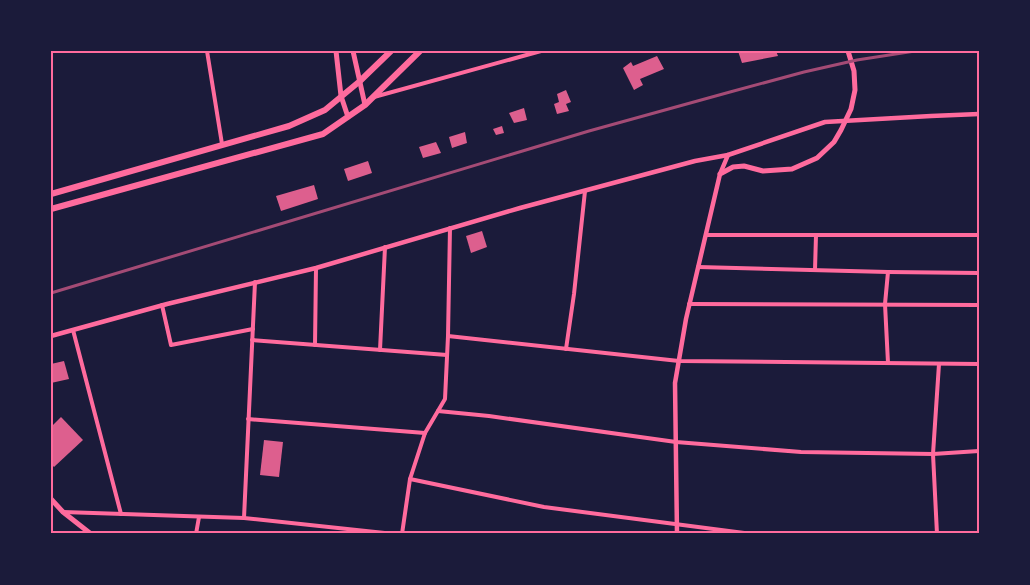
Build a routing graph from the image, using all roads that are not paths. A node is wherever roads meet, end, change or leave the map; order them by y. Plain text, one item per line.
1 (207, 51) edge
2 (336, 51) edge
3 (353, 51) edge
4 (392, 51) edge
5 (420, 51) edge
6 (541, 51) edge
7 (848, 51) edge
8 (360, 81) junction
9 (341, 96) junction
10 (373, 97) junction
11 (365, 105) junction
12 (979, 114) edge
13 (348, 117) junction
14 (222, 145) junction
15 (728, 155) junction
16 (720, 174) junction
17 (585, 191) junction
18 (51, 194) edge
19 (51, 209) edge
20 (450, 228) junction
21 (706, 235) junction
22 (816, 235) junction
23 (979, 235) edge
24 (385, 247) junction
25 (698, 267) junction
26 (316, 268) junction
27 (815, 270) junction
28 (888, 272) junction
29 (979, 273) edge
30 (255, 282) junction
31 (689, 304) junction
32 (885, 304) junction
33 (162, 305) junction
34 (979, 305) edge
35 (253, 329) junction
36 (73, 330) junction
37 (51, 336) edge
38 (448, 336) junction
39 (252, 340) junction
40 (315, 345) junction
41 (566, 349) junction
42 (380, 350) junction
43 (447, 355) junction
44 (679, 361) junction
45 (888, 363) junction
46 (939, 364) junction
47 (979, 364) edge
48 (438, 411) junction
49 (249, 419) junction
50 (425, 433) junction
51 (676, 442) junction
52 (979, 451) edge
53 (933, 454) junction
54 (410, 479) junction
55 (51, 500) edge
56 (63, 512) junction
57 (121, 514) junction
58 (199, 518) junction
59 (243, 518) junction
60 (677, 525) junction
61 (338, 528) junction
62 (91, 534) edge
63 (196, 534) edge
64 (338, 534) edge
65 (394, 534) edge
66 (402, 534) edge
67 (677, 534) edge
68 (752, 534) edge
69 (937, 534) edge

1 - 14 street
2 - 9 main road
3 - 8 main road
4 - 8 highway
5 - 10 highway
6 - 10 street
7 - 16 main road
8 - 9 highway
8 - 11 main road
9 - 13 main road
9 - 14 highway
10 - 11 highway
11 - 13 highway
12 - 15 street
13 - 19 highway
14 - 18 highway
15 - 16 street
15 - 17 street
16 - 21 street
17 - 20 street
17 - 41 street
20 - 24 street
20 - 38 street
21 - 22 street
21 - 25 street
22 - 23 street
22 - 27 street
24 - 26 street
24 - 42 street
25 - 27 street
25 - 31 street
26 - 30 street
26 - 40 street
27 - 28 street
28 - 29 street
28 - 32 street
30 - 33 street
30 - 35 street
31 - 32 street
31 - 44 street
32 - 34 street
32 - 45 street
33 - 35 street
33 - 36 street
35 - 39 street
36 - 37 street
36 - 57 street
38 - 41 street
38 - 43 street
39 - 40 street
39 - 49 street
40 - 42 street
41 - 44 street
42 - 43 street
43 - 48 street
44 - 45 street
44 - 51 street
45 - 46 street
46 - 47 street
46 - 53 street
48 - 50 street
48 - 51 street
49 - 50 street
49 - 59 street
50 - 54 street
51 - 53 street
51 - 60 street
52 - 53 street
53 - 69 street
54 - 60 street
54 - 66 street
55 - 56 main road
56 - 57 street
56 - 62 main road
57 - 58 street
58 - 59 street
58 - 63 street
59 - 61 street
60 - 67 street
60 - 68 street
61 - 64 street
61 - 65 street

